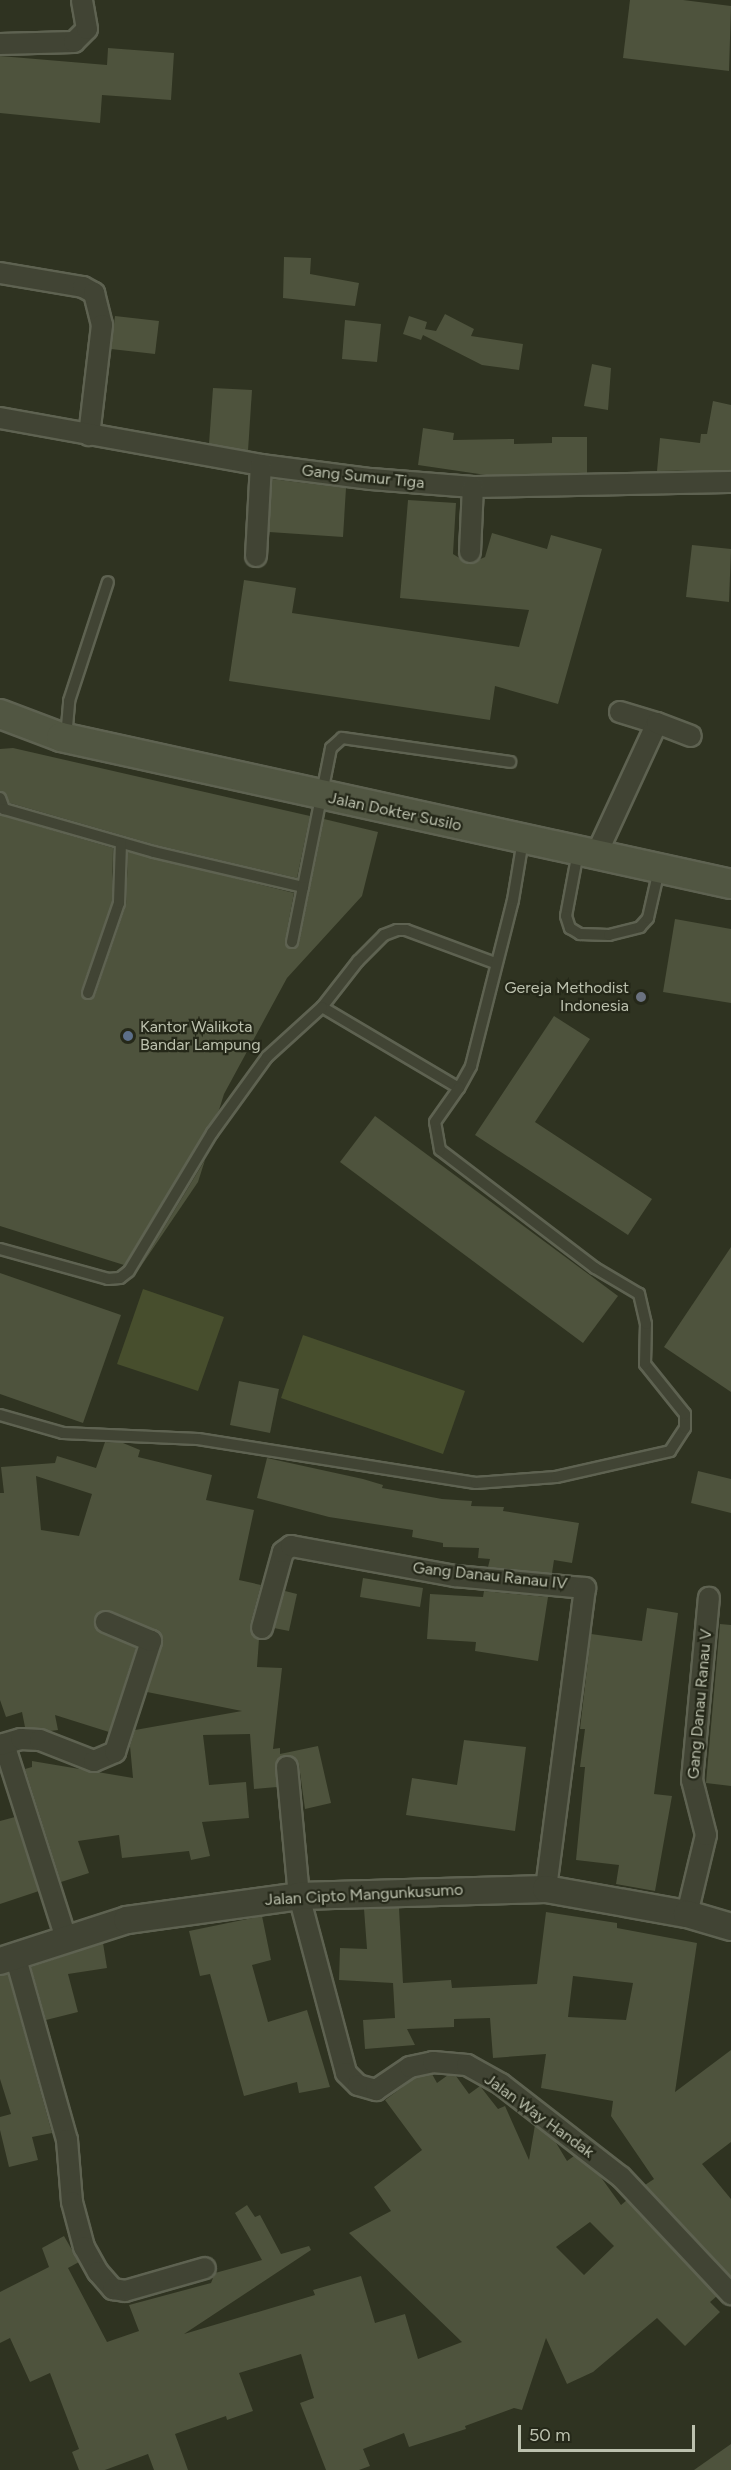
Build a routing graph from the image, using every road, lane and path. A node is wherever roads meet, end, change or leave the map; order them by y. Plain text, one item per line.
1 (82, 0) edge
2 (0, 44) edge
3 (0, 273) edge
4 (0, 418) edge
5 (89, 435) junction
6 (261, 465) junction
7 (731, 482) edge
8 (473, 487) junction
9 (470, 552) dead end
10 (256, 556) dead end
11 (108, 582) dead end
12 (620, 712) dead end
13 (0, 714) edge
14 (657, 723) junction
15 (0, 735) edge
16 (690, 736) dead end
17 (63, 738) junction
18 (510, 762) dead end
19 (322, 796) junction
20 (0, 798) edge
21 (523, 840) junction
22 (121, 843) junction
23 (587, 854) junction
24 (660, 869) junction
25 (731, 884) edge
26 (303, 887) junction
27 (292, 942) dead end
28 (495, 963) junction
29 (88, 993) dead end
30 (322, 1007) junction
31 (459, 1089) junction
32 (0, 1249) edge
33 (0, 1415) edge
34 (709, 1598) dead end
35 (106, 1622) dead end
36 (262, 1628) dead end
37 (2, 1745) edge
38 (287, 1767) dead end
39 (546, 1889) junction
40 (299, 1896) junction
41 (687, 1914) junction
42 (731, 1927) edge
43 (66, 1938) junction
44 (8, 1958) edge
45 (205, 2268) dead end
46 (731, 2294) edge

1 - 2 street
3 - 5 street
4 - 5 street, Gang Sumur Tiga
5 - 6 street, Gang Sumur Tiga
6 - 8 street, Gang Sumur Tiga
6 - 10 street
7 - 8 street, Gang Sumur Tiga
8 - 9 street
11 - 17 lane
12 - 14 street
13 - 17 main road, Jalan Dokter Susilo
14 - 16 street
14 - 23 street
15 - 17 main road, Jalan Dokter Susilo
17 - 19 main road, Jalan Dokter Susilo
18 - 19 lane
19 - 21 main road, Jalan Dokter Susilo
19 - 26 lane
20 - 22 lane
21 - 23 main road, Jalan Dokter Susilo
21 - 28 lane
22 - 26 lane
22 - 29 lane
23 - 24 main road, Jalan Dokter Susilo
23 - 24 lane
24 - 25 main road, Jalan Dokter Susilo
26 - 27 lane
28 - 30 lane
28 - 31 lane
30 - 31 lane
30 - 32 lane
31 - 33 lane
34 - 41 street, Gang Danau Ranau V
35 - 37 street
36 - 39 street, Gang Danau Ranau IV
37 - 43 street
38 - 40 street, Jalan Way Handak
39 - 40 street, Jalan Cipto Mangunkusumo
39 - 41 street, Jalan Cipto Mangunkusumo
40 - 43 street, Jalan Cipto Mangunkusumo
40 - 46 street, Jalan Way Handak
41 - 42 street, Jalan Cipto Mangunkusumo
43 - 44 street, Jalan Cipto Mangunkusumo
44 - 45 street

